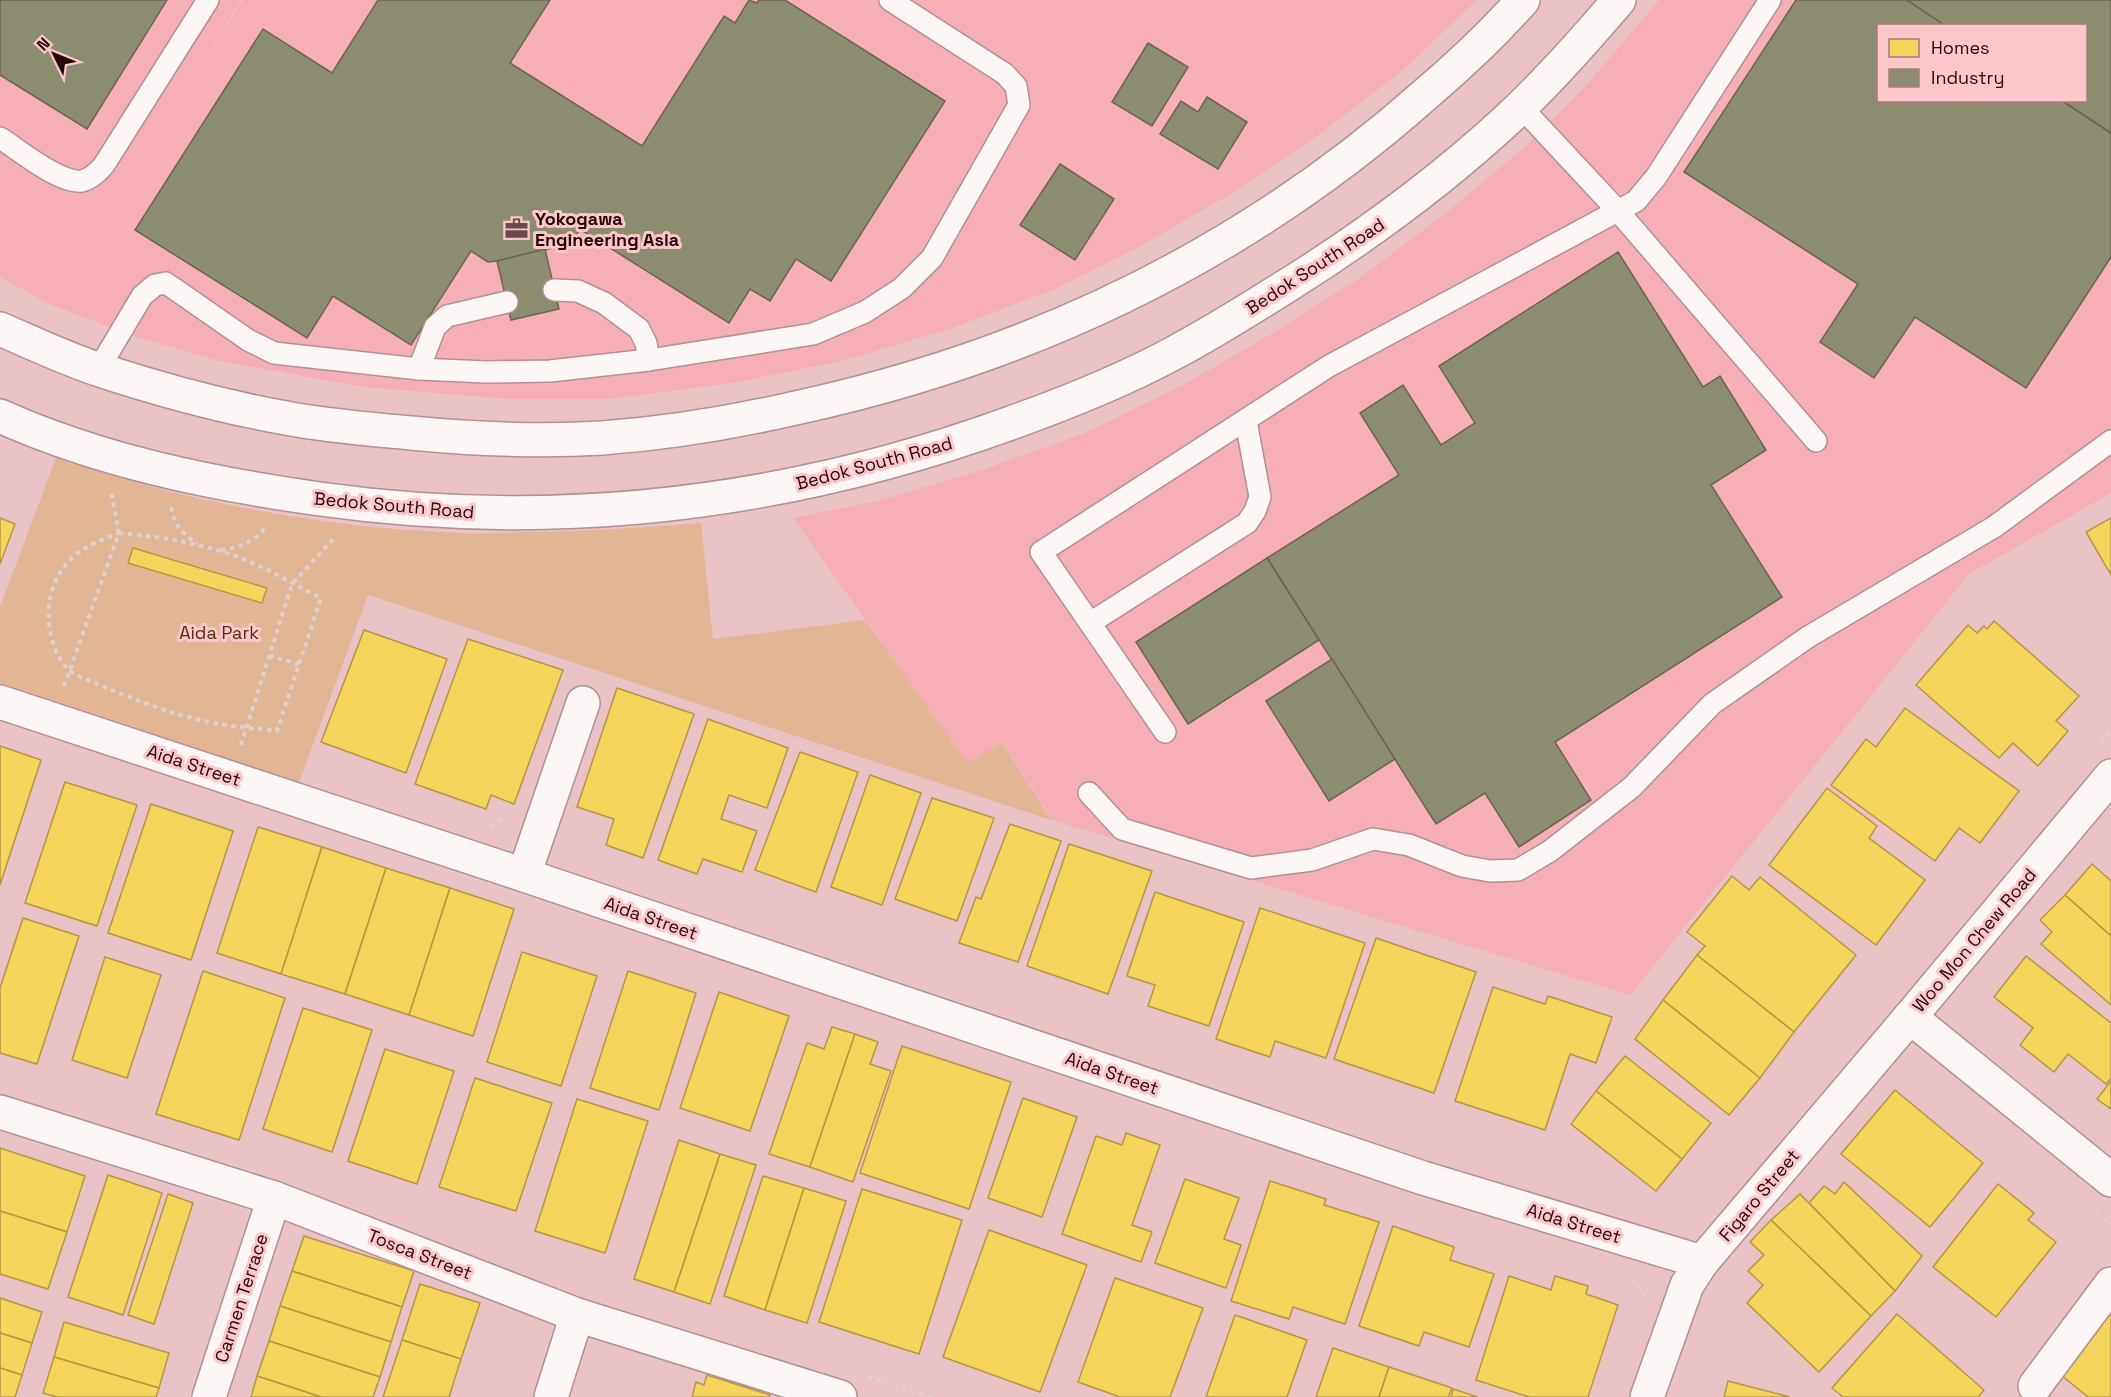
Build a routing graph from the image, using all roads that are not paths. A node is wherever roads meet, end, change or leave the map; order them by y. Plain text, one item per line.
1 (208, 0) edge
2 (890, 0) edge
3 (1523, 0) edge
4 (1619, 0) edge
5 (1770, 0) edge
6 (1521, 107) junction
7 (0, 138) edge
8 (1618, 211) junction
9 (554, 290) dead end
10 (507, 303) dead end
11 (0, 329) edge
12 (649, 360) junction
13 (419, 369) junction
14 (98, 370) junction
15 (0, 416) edge
16 (1246, 421) junction
17 (1816, 441) dead end
18 (2111, 441) edge
19 (1090, 623) junction
20 (0, 702) edge
21 (583, 702) dead end
22 (1165, 732) dead end
23 (2111, 776) edge
24 (1089, 793) dead end
25 (524, 875) junction
26 (1910, 1017) junction
27 (0, 1112) edge
28 (2111, 1180) edge
29 (274, 1198) junction
30 (1702, 1262) junction
31 (2111, 1284) edge
32 (577, 1315) junction
33 (2035, 1386) dead end
34 (209, 1397) edge
35 (551, 1397) edge
36 (840, 1397) edge
37 (1647, 1397) edge

1 - 7 lane
2 - 12 lane
3 - 14 street
4 - 6 street, Bedok South Road
5 - 8 lane
6 - 8 lane
6 - 15 street, Bedok South Road
8 - 16 lane
8 - 17 lane
9 - 12 lane
10 - 13 lane
11 - 14 street
12 - 13 lane
13 - 14 lane
16 - 19 lane
16 - 19 lane
18 - 24 lane
19 - 22 lane
20 - 25 street, Aida Street
21 - 25 street
23 - 26 street, Woo Mon Chew Road
25 - 30 street, Aida Street
26 - 28 street, Woo Mon Chew Road
26 - 30 street, Figaro Street
27 - 29 street, Tosca Street
29 - 32 street, Tosca Street
29 - 34 street, Carmen Terrace
30 - 37 street, Figaro Street
31 - 33 street
32 - 35 street
32 - 36 street, Tosca Street

